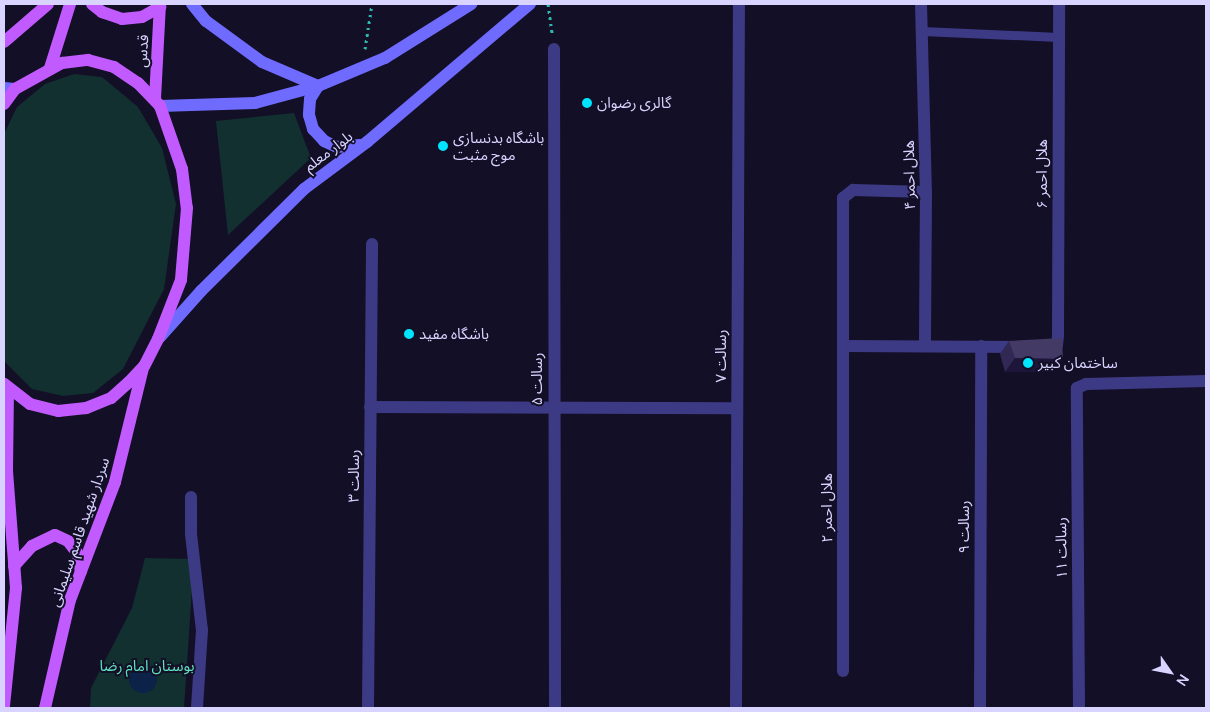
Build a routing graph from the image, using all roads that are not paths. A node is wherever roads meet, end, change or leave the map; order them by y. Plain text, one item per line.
1 (48, 4) edge
2 (70, 4) edge
3 (92, 4) edge
4 (192, 4) edge
5 (471, 4) edge
6 (530, 4) edge
7 (739, 4) edge
8 (921, 4) edge
9 (1059, 4) edge
10 (160, 5) edge
11 (922, 31) junction
12 (1058, 37) junction
13 (4, 42) edge
14 (554, 49) road end
15 (50, 68) junction
16 (318, 86) junction
17 (9, 89) edge
18 (158, 103) junction
19 (4, 104) edge
20 (367, 142) junction
21 (926, 192) junction
22 (372, 244) dead end
23 (158, 339) junction
24 (925, 345) junction
25 (843, 346) junction
26 (981, 346) junction
27 (144, 366) junction
28 (1206, 381) edge
29 (6, 387) edge
30 (370, 408) junction
31 (553, 408) junction
32 (737, 408) junction
33 (191, 497) dead end
34 (14, 566) junction
35 (81, 572) junction
36 (843, 671) dead end
37 (4, 706) edge
38 (45, 708) edge
39 (197, 708) edge
40 (368, 708) edge
41 (555, 708) edge
42 (736, 708) edge
43 (980, 708) edge
44 (1079, 708) edge

1 - 13 main road
2 - 15 main road
3 - 10 main road
4 - 16 main road
5 - 16 main road
6 - 20 main road, بلوار معلم
7 - 32 street, رسالت ۷
8 - 11 street, هلال احمر ۴
9 - 12 street, هلال احمر ۶
10 - 18 main road, قدس
11 - 12 lane
11 - 21 street, هلال احمر ۴
12 - 26 street, هلال احمر ۶
14 - 31 street, رسالت ۵
15 - 17 main road
15 - 18 main road
16 - 18 main road
16 - 20 main road
17 - 19 main road
18 - 23 main road
20 - 23 main road, بلوار معلم
21 - 24 street, هلال احمر ۴
21 - 25 street, هلال احمر ۲
22 - 30 street, رسالت ۳
23 - 27 main road
24 - 25 street
24 - 26 street
25 - 36 street, هلال احمر ۲
26 - 43 street, رسالت ۹
27 - 29 main road
27 - 35 main road, سردار شهید قاسم سلیمانی
28 - 44 street, رسالت ۱۱
29 - 34 main road
30 - 31 street
30 - 40 street, رسالت ۳
31 - 32 street
31 - 41 street, رسالت ۵
32 - 42 street, رسالت ۷
33 - 39 street
34 - 35 main road
34 - 37 main road
35 - 38 main road, سردار شهید قاسم سلیمانی

